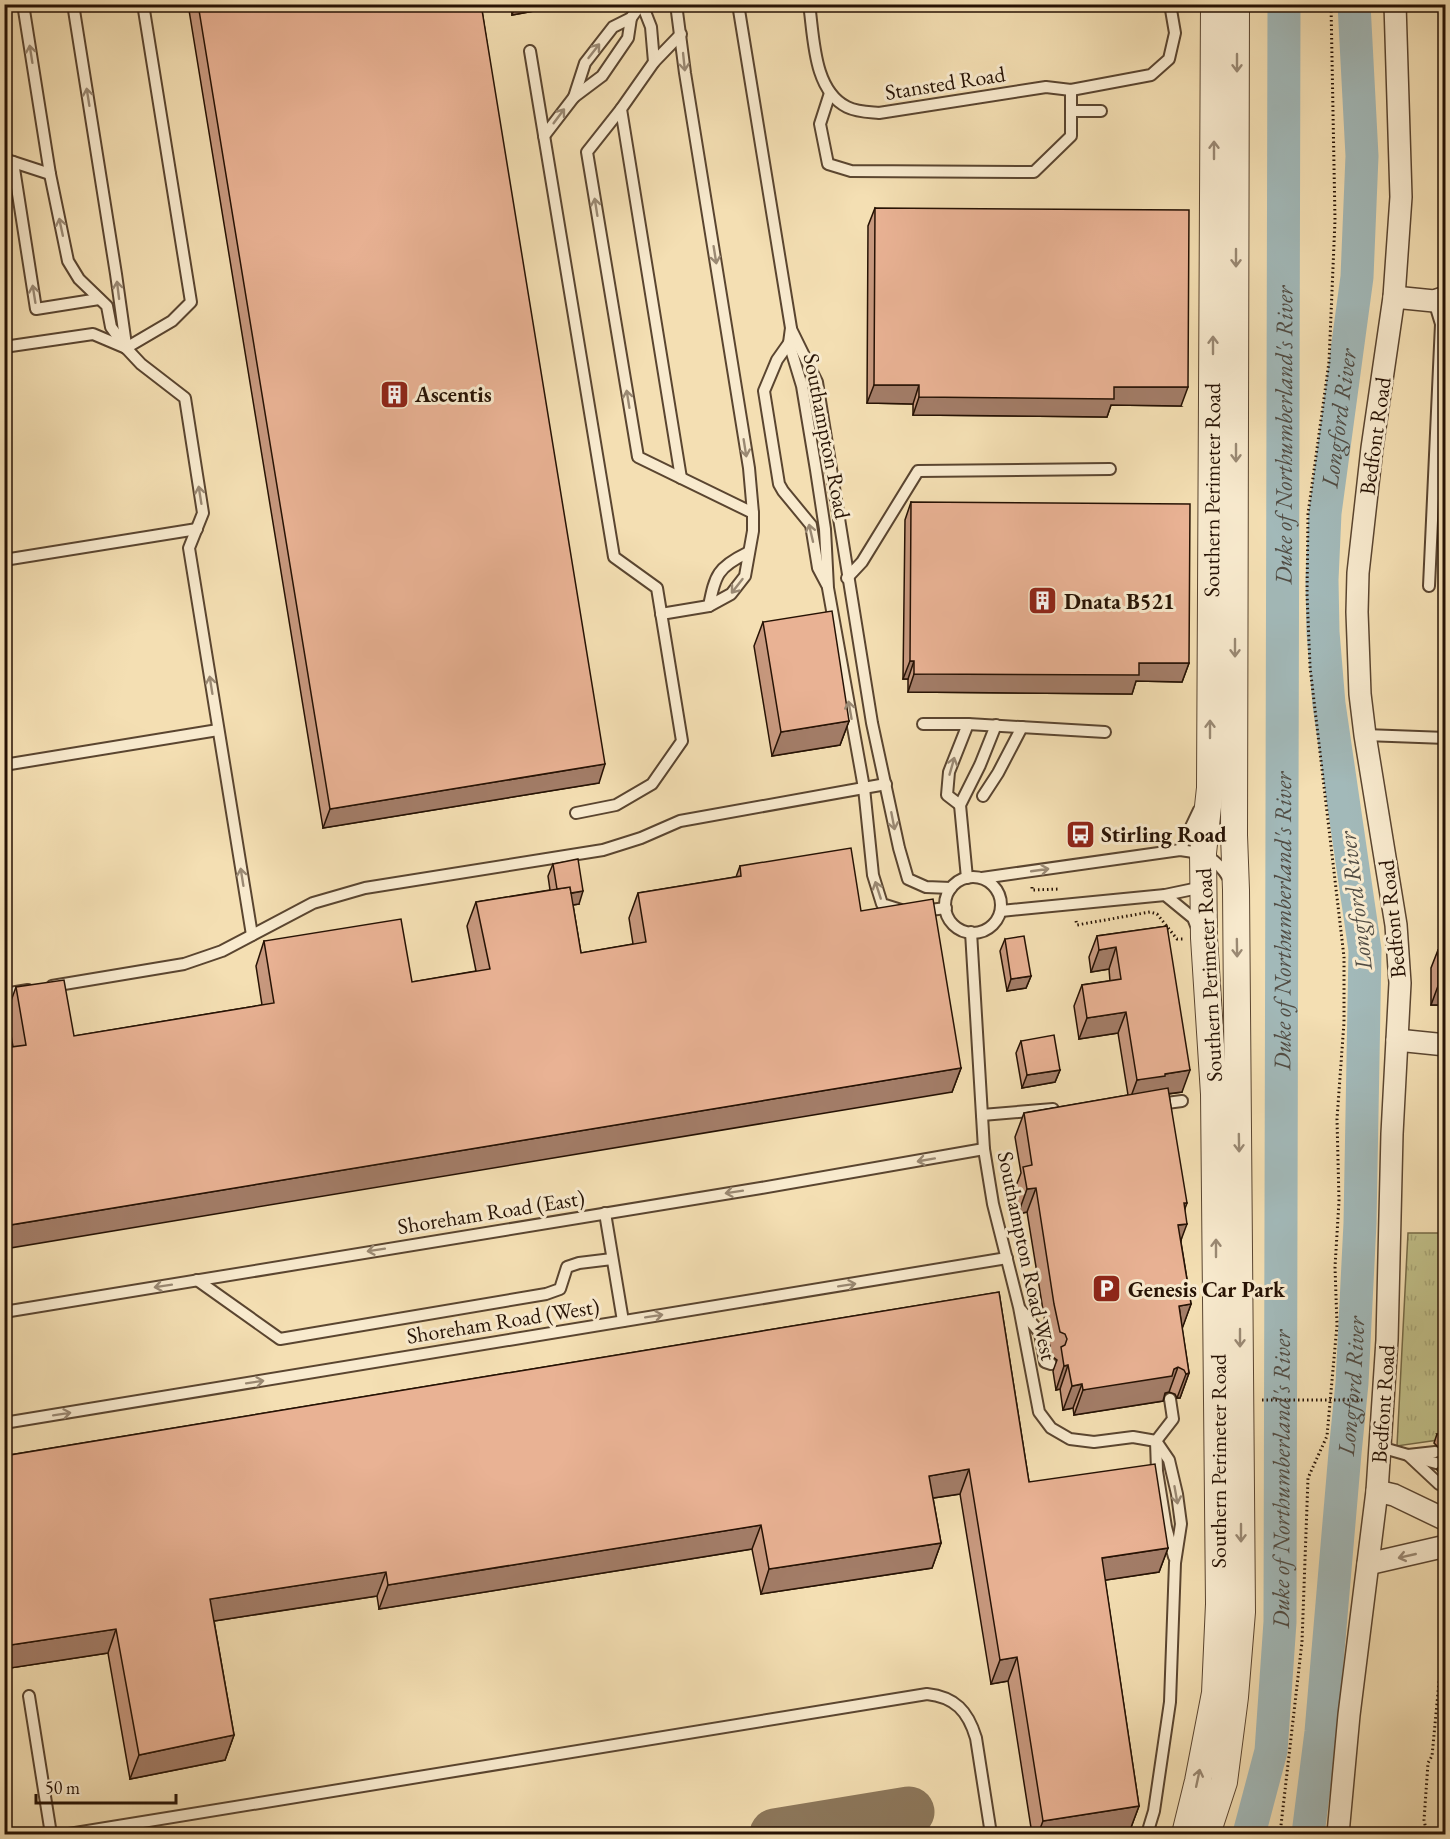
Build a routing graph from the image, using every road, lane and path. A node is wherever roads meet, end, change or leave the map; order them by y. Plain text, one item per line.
1 (23, 4) edge
2 (73, 4) edge
3 (143, 4) edge
4 (641, 4) edge
5 (676, 4) edge
6 (738, 4) edge
7 (809, 4) edge
8 (1170, 4) edge
9 (1214, 4) edge
10 (1236, 4) edge
11 (1331, 4) edge
12 (1396, 5) edge
13 (631, 18) junction
14 (681, 34) junction
15 (530, 51) dead end
16 (654, 62) junction
17 (1071, 90) junction
18 (830, 93) junction
19 (574, 97) junction
20 (621, 109) junction
21 (1071, 111) junction
22 (1101, 111) dead end
23 (544, 136) junction
24 (9, 160) edge
25 (50, 174) junction
26 (1394, 297) junction
27 (99, 299) junction
28 (1440, 299) edge
29 (791, 328) junction
30 (789, 343) junction
31 (4, 347) edge
32 (126, 348) junction
33 (1110, 469) dead end
34 (681, 478) junction
35 (753, 513) junction
36 (197, 529) junction
37 (747, 553) junction
38 (4, 560) edge
39 (847, 578) junction
40 (1429, 586) dead end
41 (828, 588) junction
42 (709, 606) junction
43 (661, 614) junction
44 (872, 723) junction
45 (923, 724) dead end
46 (968, 724) junction
47 (996, 725) junction
48 (1022, 727) junction
49 (218, 730) junction
50 (1105, 732) dead end
51 (1365, 735) junction
52 (1446, 738) edge
53 (856, 745) junction
54 (4, 765) edge
55 (886, 784) junction
56 (864, 788) junction
57 (983, 796) dead end
58 (960, 805) junction
59 (576, 813) dead end
60 (1210, 855) junction
61 (967, 878) junction
62 (982, 878) junction
63 (1032, 886) dead end
64 (1203, 887) junction
65 (951, 888) junction
66 (1062, 889) dead end
67 (1165, 895) junction
68 (946, 908) junction
69 (1000, 911) junction
70 (1076, 921) dead end
71 (971, 932) junction
72 (252, 935) junction
73 (1202, 943) junction
74 (4, 994) edge
75 (1397, 1040) junction
76 (1446, 1045) edge
77 (1182, 1101) dead end
78 (1148, 1106) edge
79 (1060, 1108) edge
80 (982, 1115) junction
81 (984, 1149) junction
82 (605, 1213) junction
83 (1007, 1258) junction
84 (612, 1259) junction
85 (197, 1280) junction
86 (1019, 1307) junction
87 (4, 1312) edge
88 (623, 1321) junction
89 (1051, 1364) dead end
90 (1170, 1400) dead end
91 (1261, 1400) dead end
92 (1330, 1400) junction
93 (1370, 1400) dead end
94 (4, 1423) edge
95 (1156, 1441) junction
96 (1380, 1447) junction
97 (1408, 1455) junction
98 (1377, 1491) junction
99 (1446, 1520) edge
100 (1446, 1546) edge
101 (1368, 1564) junction
102 (1446, 1674) edge
103 (29, 1696) dead end
104 (133, 1824) junction
105 (51, 1834) edge
106 (69, 1834) edge
107 (142, 1834) edge
108 (991, 1834) edge
109 (1147, 1834) edge
110 (1185, 1834) edge
111 (1207, 1834) edge
112 (1280, 1834) edge
113 (1338, 1834) edge
114 (1427, 1834) edge

25 -> 1 lane
32 -> 2 lane
3 - 32 lane
4 - 13 lane
4 - 16 lane
5 - 14 lane
6 - 29 lane
7 - 18 lane
8 - 17 lane, Stansted Road
60 -> 9 street, Southern Perimeter Road
10 -> 60 street, Southern Perimeter Road
11 - 92 path
12 - 26 street, Bedfont Road
13 - 19 lane
19 -> 13 lane
14 - 16 lane
14 -> 35 lane
15 - 23 lane
16 - 20 lane
17 - 18 lane, Stansted Road
17 - 21 lane
18 - 21 lane
23 -> 19 lane
20 - 34 lane
34 -> 20 lane
21 - 22 lane
23 - 43 lane
24 - 25 lane
27 -> 24 lane
27 -> 25 lane
26 - 28 street
26 - 51 street, Bedfont Road
27 - 32 lane
28 - 40 lane
29 - 30 lane
29 - 39 lane, Southampton Road
30 - 41 lane, Southampton Road
41 -> 30 lane, Southampton Road
31 - 32 lane
36 -> 32 lane
33 - 39 lane
34 - 35 lane
35 - 37 lane
36 - 38 lane
49 -> 36 lane
37 - 42 lane
37 -> 42 lane
39 - 44 lane, Southampton Road
53 -> 41 lane, Southampton Road
42 - 43 lane
43 - 59 lane
44 - 53 lane
44 - 55 lane, Southampton Road
45 - 46 lane
46 - 47 lane
58 -> 46 lane
47 - 48 lane
47 - 58 lane
48 - 50 lane
48 - 57 lane
49 - 54 lane
72 -> 49 lane
51 - 52 lane
51 - 75 street, Bedfont Road
53 - 56 lane, Southampton Road
55 - 56 lane
55 -> 65 lane, Southampton Road
68 -> 56 lane, Southampton Road
56 - 72 lane
58 - 61 lane
62 -> 60 lane
60 - 64 street, Southern Perimeter Road
60 -> 111 street, Southern Perimeter Road
61 - 62 lane
61 - 65 lane
62 - 69 lane
63 - 66 path
64 - 67 lane
64 - 73 street, Southern Perimeter Road
65 - 68 lane
67 - 69 lane
67 - 73 lane
68 - 71 lane
69 - 71 lane
70 - 73 path
71 - 80 lane, Southampton Road West
72 - 74 lane
110 -> 73 street, Southern Perimeter Road
75 - 76 street
75 - 96 street, Bedfont Road
77 - 78 lane
79 - 80 lane
80 - 81 lane, Southampton Road West
81 -> 82 lane, Shoreham Road (East)
81 - 83 lane, Southampton Road West
82 - 84 lane
82 -> 85 lane, Shoreham Road (East)
83 - 86 lane, Southampton Road West
88 -> 83 lane, Shoreham Road (West)
84 - 85 lane
84 - 88 lane
85 -> 87 lane, Shoreham Road (East)
86 - 89 lane
86 - 95 lane, Southampton Road West
94 -> 88 lane, Shoreham Road (West)
90 - 95 lane
91 - 92 path
92 - 93 path
92 - 112 path
95 - 109 lane
96 - 97 lane
96 - 98 street, Bedfont Road
97 - 97 lane
98 - 99 street
98 - 101 street, Bedfont Road
100 -> 101 street
101 - 113 street, Bedfont Road
102 - 114 path
103 - 105 lane
104 - 106 lane
104 - 107 lane
104 - 108 lane

